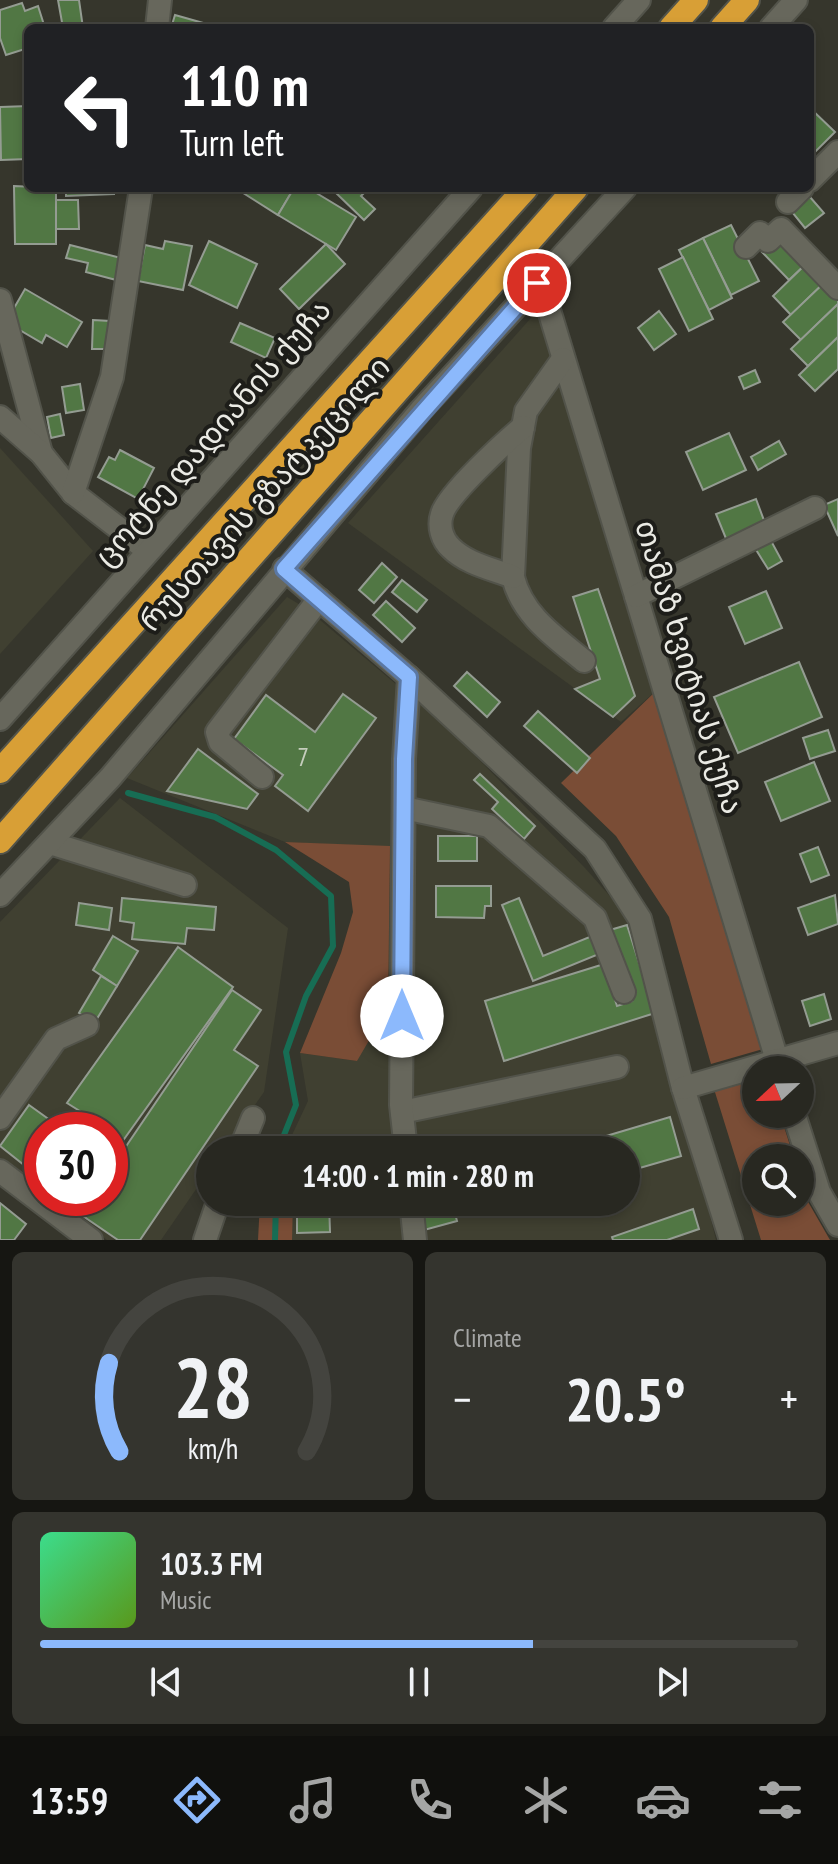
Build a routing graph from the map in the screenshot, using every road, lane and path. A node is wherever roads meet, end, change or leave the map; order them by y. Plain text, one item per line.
1 (160, 0) edge
2 (639, 0) edge
3 (696, 0) edge
4 (747, 0) edge
5 (796, 0) edge
6 (157, 24) edge
7 (618, 24) edge
8 (675, 24) edge
9 (726, 24) edge
10 (775, 24) edge
11 (838, 152) edge
12 (814, 176) edge
13 (140, 192) edge
14 (467, 192) edge
15 (572, 192) edge
16 (621, 192) edge
17 (521, 193) edge
18 (746, 247) dead end
19 (537, 283) junction
20 (838, 288) edge
21 (0, 300) edge
22 (563, 359) junction
23 (0, 417) edge
24 (523, 427) junction
25 (41, 453) junction
26 (73, 493) junction
27 (815, 508) dead end
28 (147, 550) junction
29 (284, 569) junction
30 (513, 577) junction
31 (636, 596) junction
32 (319, 599) junction
33 (584, 661) dead end
34 (409, 677) junction
35 (0, 719) edge
36 (0, 771) edge
37 (262, 777) dead end
38 (404, 808) junction
39 (0, 841) edge
40 (50, 843) junction
41 (185, 885) dead end
42 (0, 895) edge
43 (624, 992) dead end
44 (87, 1025) dead end
45 (838, 1043) edge
46 (776, 1056) edge
47 (805, 1056) edge
48 (617, 1067) dead end
49 (742, 1074) edge
50 (683, 1088) junction
51 (402, 1112) junction
52 (0, 1118) edge
53 (253, 1118) dead end
54 (798, 1128) edge
55 (246, 1136) edge
56 (405, 1136) edge
57 (0, 1171) edge
58 (213, 1216) edge
59 (412, 1216) edge
60 (838, 1225) edge
61 (91, 1240) edge
62 (205, 1240) edge
63 (415, 1240) edge
64 (731, 1240) edge

1 - 6 street
2 - 7 street
3 - 8 highway
4 - 9 highway
5 - 10 street
11 - 12 street
13 - 26 street
14 - 28 street, ცოტნე დადიანის ქუჩა
15 - 39 highway, რუსთავის გზატკეცილი
16 - 19 street
17 - 36 highway, რუსთავის გზატკეცილი
18 - 20 street
19 - 22 street, თამაზ ხვიტიას ქუჩა
19 - 29 street
21 - 25 street
22 - 24 street
22 - 31 street, თამაზ ხვიტიას ქუჩა
23 - 25 street
24 - 30 street
24 - 30 street
25 - 26 street
26 - 28 street
27 - 31 street
28 - 35 street, ცოტნე დადიანის ქუჩა
29 - 32 street
29 - 40 street
30 - 33 street
31 - 46 street, თამაზ ხვიტიას ქუჩა
32 - 34 street
32 - 37 street
34 - 38 street
34 - 50 street
38 - 43 street
38 - 51 street
40 - 41 street
40 - 42 street
44 - 52 street
45 - 47 street
48 - 51 street
49 - 50 street
50 - 64 street
51 - 56 street
53 - 55 street
54 - 60 street
57 - 61 street
58 - 62 street
59 - 63 street

